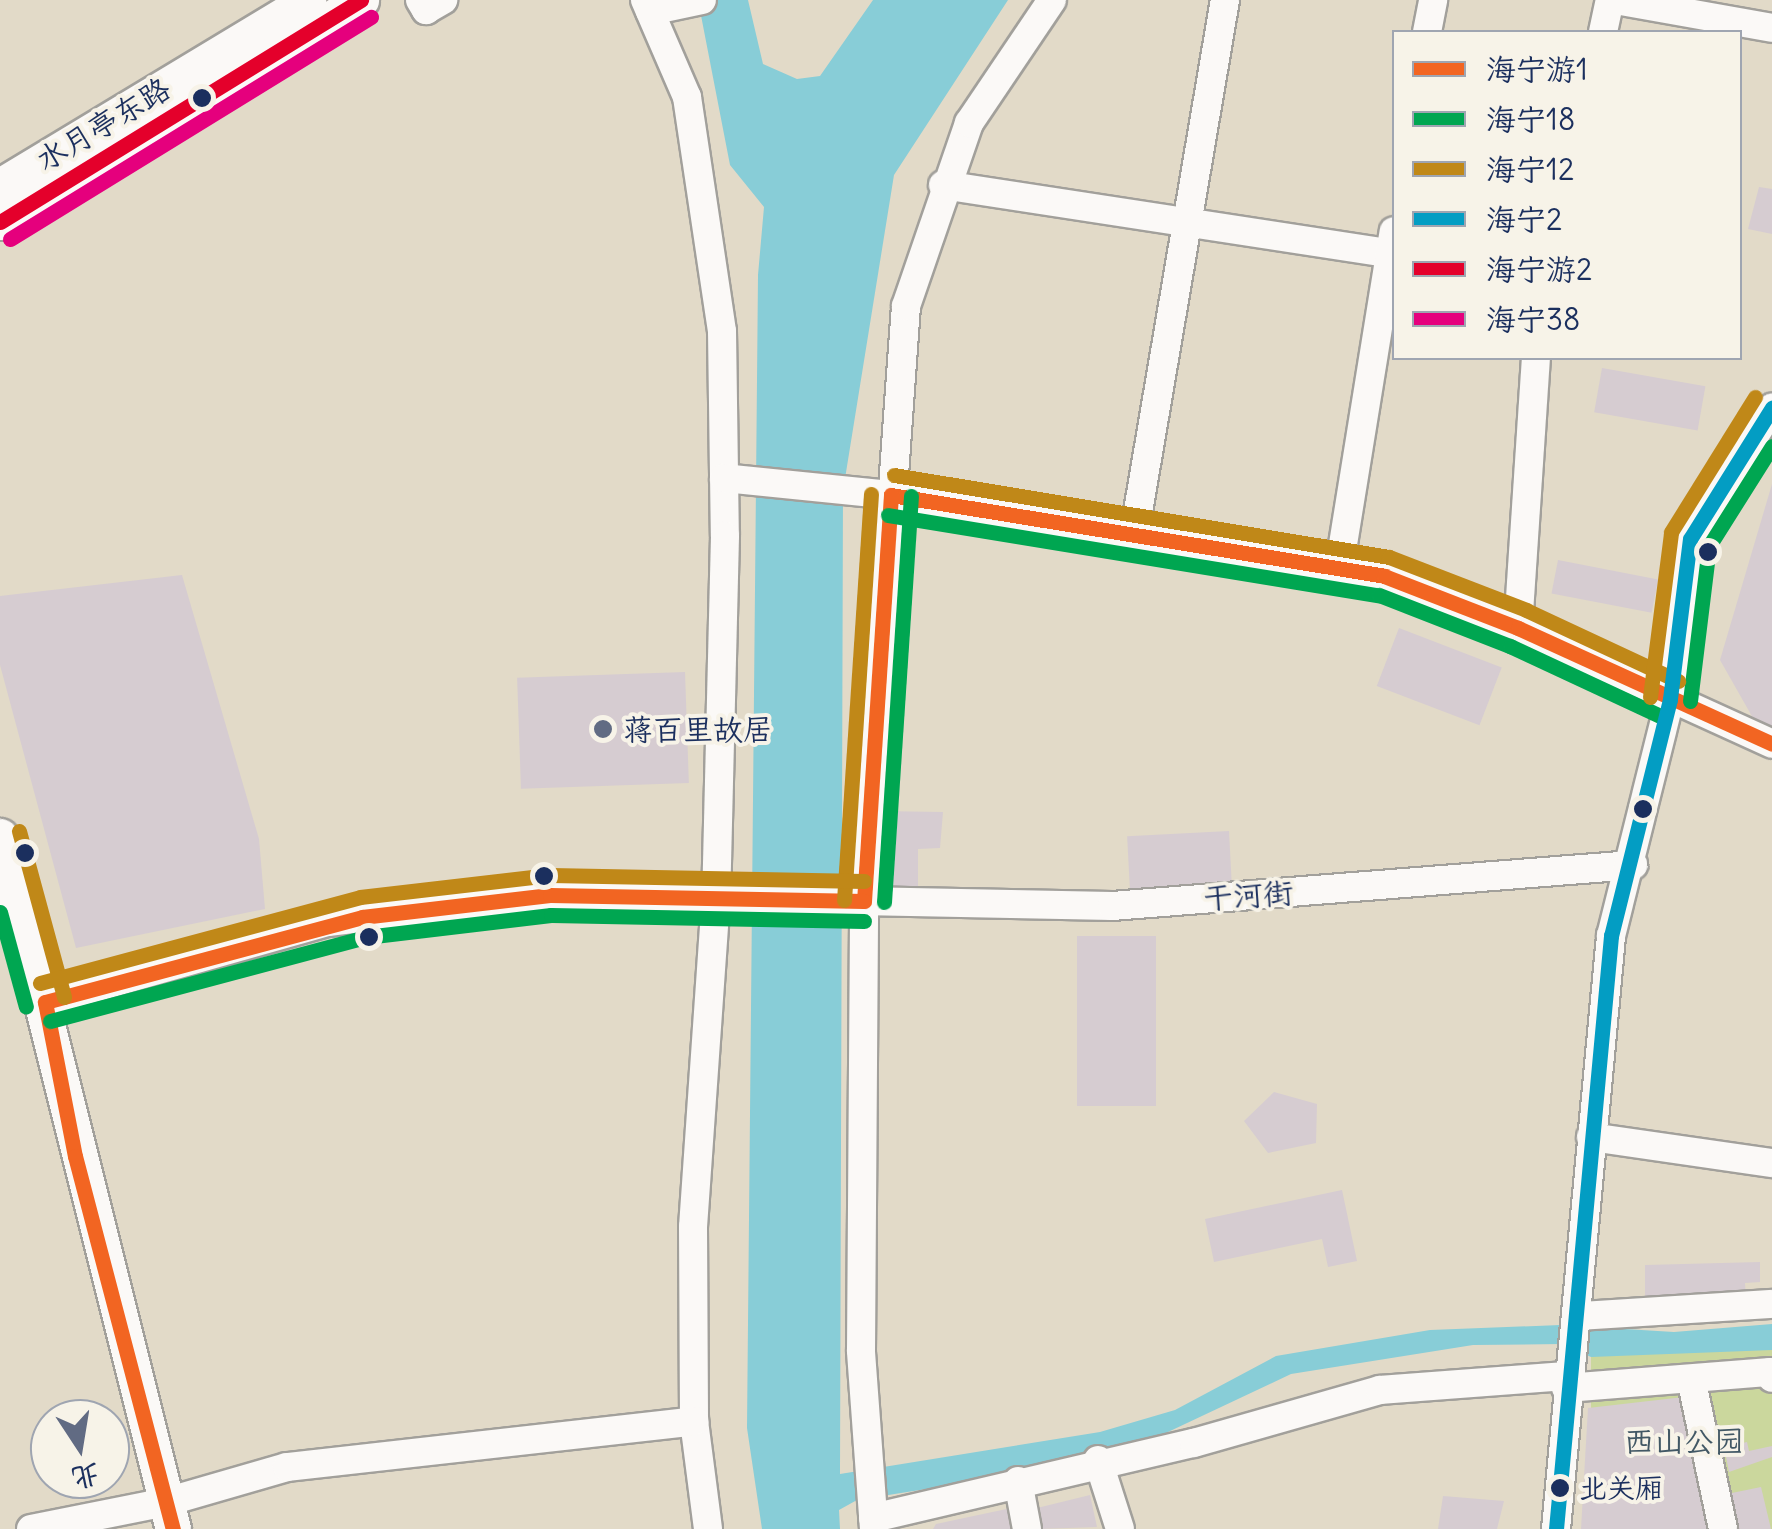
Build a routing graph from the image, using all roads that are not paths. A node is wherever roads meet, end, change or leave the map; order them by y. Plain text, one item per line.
1 (308, 0) edge
2 (361, 0) edge
3 (420, 0) edge
4 (442, 0) edge
5 (1052, 0) edge
6 (1225, 0) edge
7 (1432, 0) edge
8 (1612, 0) edge
9 (693, 2) edge
10 (647, 6) edge
11 (1772, 28) edge
12 (1427, 30) edge
13 (1604, 30) edge
14 (943, 185) junction
15 (0, 186) edge
16 (0, 222) edge
17 (1188, 222) junction
18 (1392, 246) edge
19 (1392, 252) edge
20 (1536, 360) edge
21 (1772, 408) edge
22 (733, 480) junction
23 (884, 495) junction
24 (1134, 535) junction
25 (1339, 569) junction
26 (1518, 628) junction
27 (1670, 699) junction
28 (1772, 744) edge
29 (0, 836) edge
30 (1633, 866) junction
31 (722, 898) junction
32 (864, 901) junction
33 (45, 1002) junction
34 (1591, 1137) junction
35 (1772, 1163) edge
36 (1772, 1304) edge
37 (1580, 1316) junction
38 (1772, 1378) edge
39 (1567, 1382) junction
40 (1692, 1384) junction
41 (694, 1421) junction
42 (1098, 1460) junction
43 (1018, 1481) junction
44 (170, 1516) edge
45 (873, 1524) edge
46 (32, 1529) edge
47 (708, 1529) edge
48 (1027, 1529) edge
49 (1120, 1529) edge
50 (1556, 1529) edge
51 (1723, 1529) edge

1 - 15 main road, 水月亭东路
2 - 16 main road, 水月亭东路
3 - 4 street
5 - 14 street
6 - 17 street
7 - 12 street
8 - 11 street
8 - 13 street
9 - 10 street
10 - 22 street
14 - 17 street
14 - 23 street
17 - 18 street
17 - 24 street
19 - 25 street
20 - 26 street
21 - 27 street
22 - 23 street
22 - 31 street
23 - 24 street
23 - 32 street
24 - 25 street
25 - 26 street
26 - 27 street
27 - 28 street
27 - 30 street
29 - 33 main road
30 - 32 street, 干河街
30 - 34 street
31 - 32 street, 干河街
31 - 33 street, 干河街
31 - 41 street
32 - 45 street
33 - 44 main road
34 - 35 street
34 - 37 street
36 - 37 street
37 - 39 street
38 - 40 street
39 - 40 street
39 - 42 street
39 - 50 street
40 - 51 street
41 - 44 street
41 - 47 street
42 - 43 street
42 - 49 street
43 - 45 street
43 - 48 street
44 - 46 street

